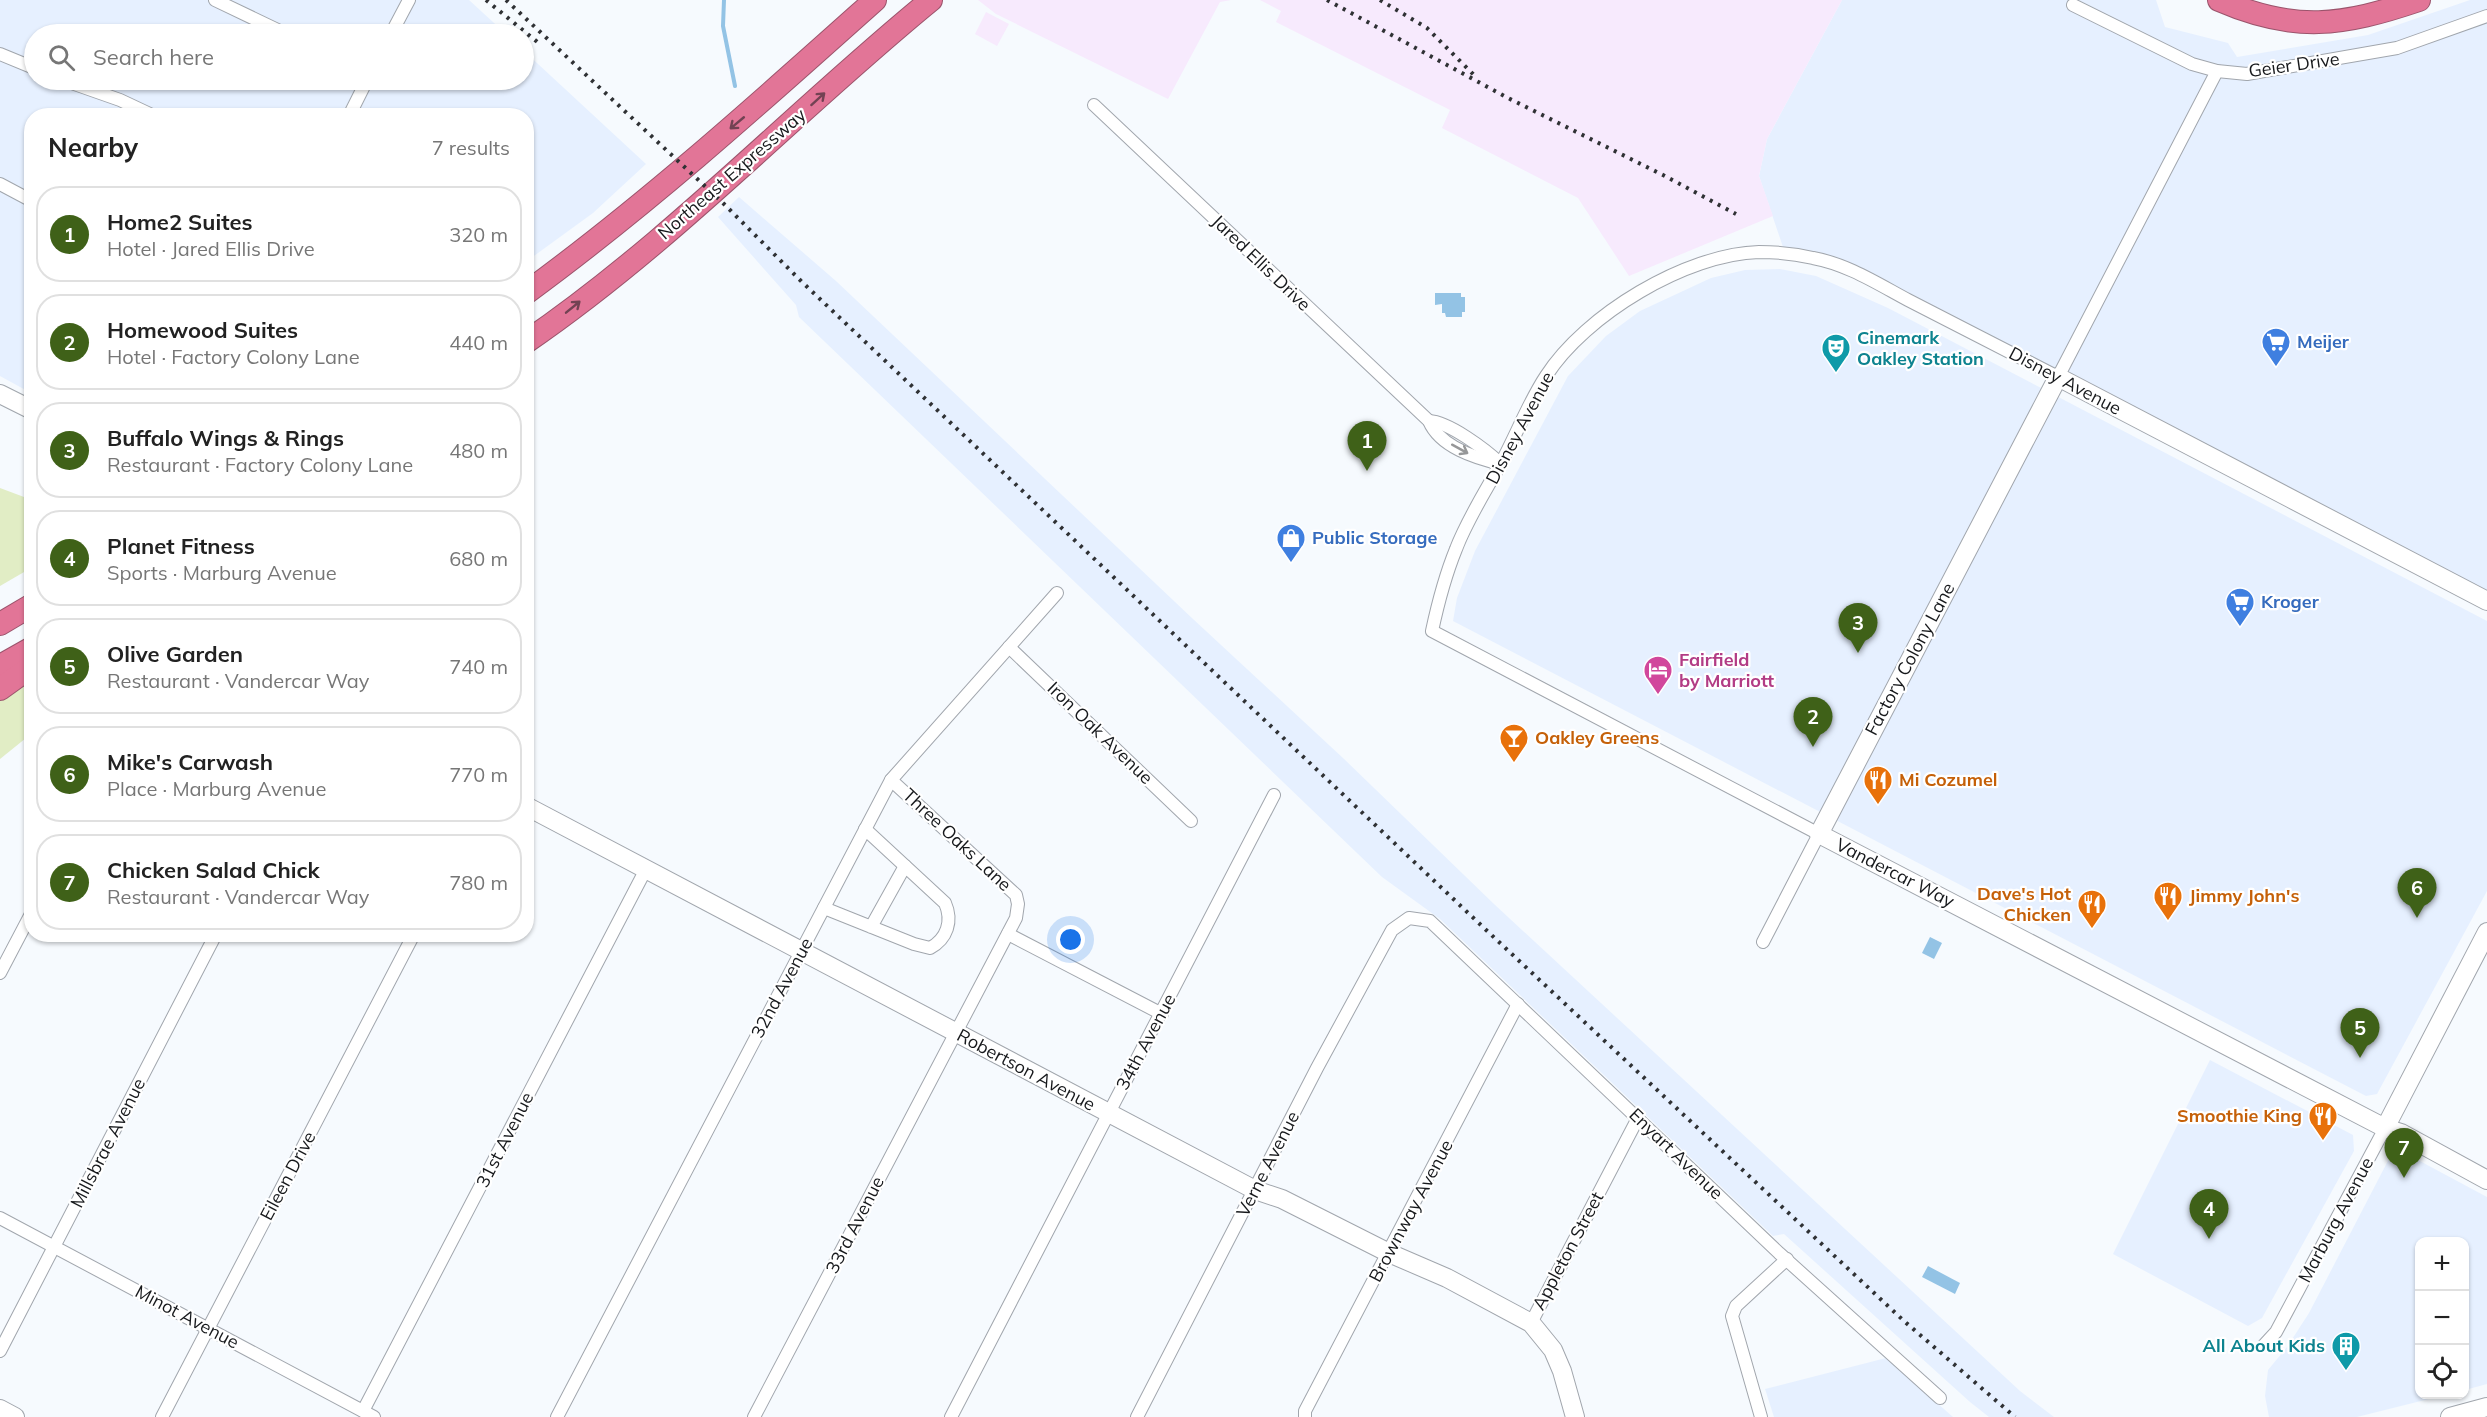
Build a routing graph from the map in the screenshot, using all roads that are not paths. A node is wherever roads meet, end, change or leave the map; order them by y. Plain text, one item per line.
1 (215, 0) edge
2 (409, 0) edge
3 (875, 0) edge
4 (931, 0) edge
5 (2219, 0) edge
6 (2262, 0) edge
7 (2375, 0) edge
8 (2419, 0) edge
9 (2073, 5) dead end
10 (2487, 16) edge
11 (265, 24) edge
12 (396, 24) edge
13 (0, 54) edge
14 (24, 64) edge
15 (2217, 71) junction
16 (92, 90) edge
17 (362, 90) edge
18 (1094, 105) dead end
19 (137, 108) edge
20 (353, 108) edge
21 (0, 184) edge
22 (24, 197) edge
23 (534, 287) edge
24 (534, 336) edge
25 (2058, 377) junction
26 (0, 394) edge
27 (24, 406) edge
28 (1501, 464) junction
29 (1057, 593) dead end
30 (2487, 601) edge
31 (24, 610) edge
32 (0, 624) edge
33 (1432, 632) joint
34 (1009, 647) junction
35 (24, 652) edge
36 (0, 666) edge
37 (24, 672) edge
38 (0, 689) edge
39 (891, 780) junction
40 (1274, 795) dead end
41 (534, 810) edge
42 (1191, 821) dead end
43 (865, 829) junction
44 (1819, 834) junction
45 (905, 866) junction
46 (646, 869) junction
47 (824, 908) junction
48 (1409, 918) joint
49 (24, 927) edge
50 (871, 927) junction
51 (2487, 932) edge
52 (1008, 934) junction
53 (212, 942) edge
54 (410, 942) edge
55 (1763, 942) dead end
56 (802, 952) junction
57 (0, 973) edge
58 (1518, 1004) junction
59 (1162, 1014) junction
60 (955, 1032) junction
61 (1108, 1114) junction
62 (1638, 1118) junction
63 (2385, 1128) junction
64 (2487, 1180) edge
65 (1255, 1190) junction
66 (0, 1218) edge
67 (54, 1247) junction
68 (1389, 1253) junction
69 (1787, 1259) junction
70 (1531, 1323) junction
71 (208, 1328) junction
72 (2264, 1345) dead end
73 (0, 1352) edge
74 (1940, 1398) dead end
75 (2487, 1407) edge
76 (0, 1409) edge
77 (363, 1411) junction
78 (15, 1417) edge
79 (162, 1417) edge
80 (374, 1417) edge
81 (557, 1417) edge
82 (754, 1417) edge
83 (951, 1417) edge
84 (1137, 1417) edge
85 (1305, 1417) edge
86 (1575, 1417) edge
87 (1761, 1417) edge
88 (2451, 1417) edge

1 - 11 street
2 - 12 street
3 -> 23 highway, Northeast Expressway
24 -> 4 highway, Northeast Expressway
5 - 8 highway
6 - 7 highway
9 - 15 street, Geier Drive
10 - 15 street, Geier Drive
13 - 14 street
15 - 25 street
16 - 19 street
17 - 20 street
18 - 28 street, Jared Ellis Drive
21 - 22 street
25 - 28 street, Disney Avenue
25 - 30 street, Disney Avenue
25 - 44 street, Factory Colony Lane
26 - 27 street
28 - 33 street, Disney Avenue
29 - 34 street, 32nd Avenue
31 - 32 highway
33 - 44 street, Vandercar Way
34 - 39 street, 32nd Avenue
34 - 42 street, Iron Oak Avenue
35 - 36 highway
37 - 38 highway
39 - 43 street, 32nd Avenue
39 - 52 street, Three Oaks Lane
40 - 59 street, 34th Avenue
41 - 46 street, Robertson Avenue
43 - 45 street
43 - 47 street, 32nd Avenue
44 - 55 street, Factory Colony Lane
44 - 63 street, Vandercar Way
45 - 50 street
45 - 50 street
46 - 56 street, Robertson Avenue
46 - 77 street, 31st Avenue
47 - 50 street
47 - 56 street, 32nd Avenue
48 - 58 street, Enyart Avenue
48 - 65 street, Verne Avenue
49 - 57 street
51 - 63 street, Marburg Avenue
52 - 59 street
52 - 60 street, Three Oaks Lane
53 - 67 street, Millsbrae Avenue
54 - 71 street, Eileen Drive
56 - 60 street, Robertson Avenue
56 - 81 street, 32nd Avenue
58 - 62 street, Enyart Avenue
58 - 68 street, Brownway Avenue
59 - 61 street, 34th Avenue
60 - 61 street, Robertson Avenue
60 - 82 street, 33rd Avenue
61 - 65 street, Robertson Avenue
61 - 83 street, 34th Avenue
62 - 69 street, Enyart Avenue
62 - 70 street, Appleton Street
63 - 64 street, Vandercar Way
63 - 72 street, Marburg Avenue
65 - 68 street, Robertson Avenue
65 - 84 street, Verne Avenue
66 - 67 street, Minot Avenue
67 - 71 street, Minot Avenue
67 - 73 street, Millsbrae Avenue
68 - 70 street, Robertson Avenue
68 - 85 street, Brownway Avenue
69 - 74 street, Enyart Avenue
69 - 87 street
70 - 86 street, Appleton Street
71 - 77 street, Minot Avenue
71 - 79 street, Eileen Drive
75 - 88 street
76 - 78 street
77 - 80 street, Minot Avenue

